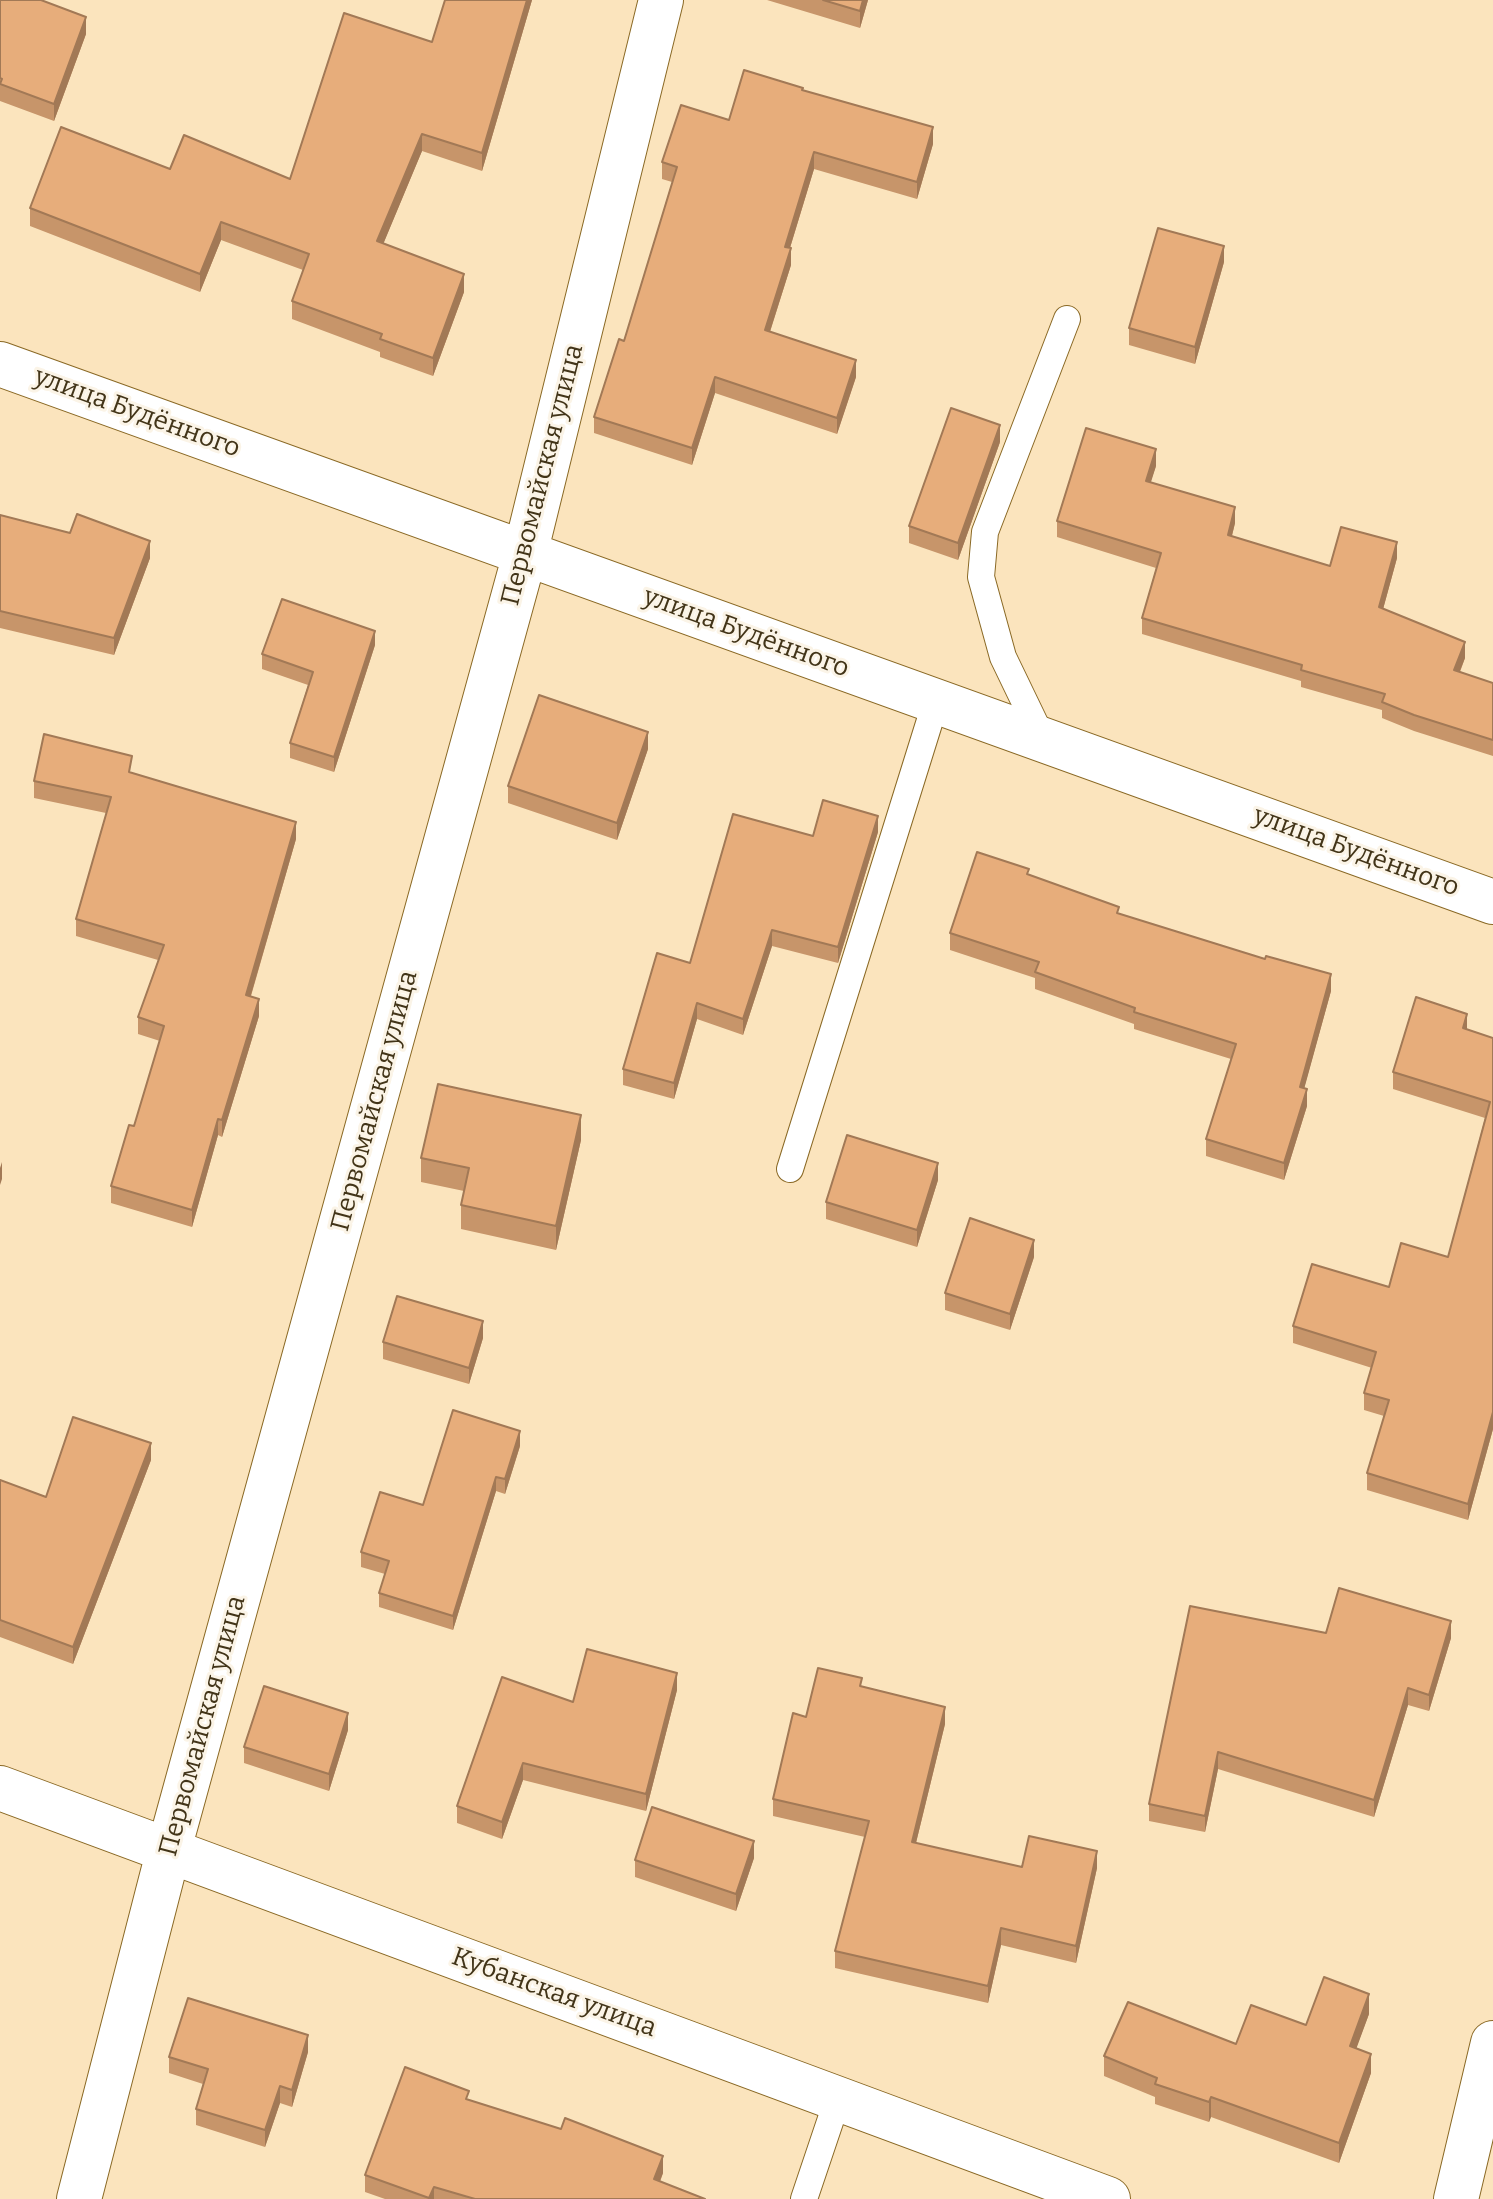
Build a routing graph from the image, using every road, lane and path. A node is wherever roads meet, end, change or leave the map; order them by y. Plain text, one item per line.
1 (661, 0) edge
2 (1067, 319) dead end
3 (0, 364) edge
4 (525, 554) junction
5 (936, 701) junction
6 (1043, 740) junction
7 (1493, 902) edge
8 (790, 1169) dead end
9 (0, 1788) edge
10 (169, 1849) junction
11 (1493, 2043) edge
12 (838, 2098) junction
13 (79, 2199) edge
14 (804, 2199) edge
15 (1108, 2199) edge
16 (1456, 2199) edge

1 - 4 street, Первомайская улица
2 - 6 lane
3 - 4 street, улица Будённого
4 - 5 street, улица Будённого
4 - 10 street, Первомайская улица
5 - 6 street, улица Будённого
5 - 8 lane
6 - 7 street, улица Будённого
9 - 10 street, Кубанская улица
10 - 12 street, Кубанская улица
10 - 13 street, Первомайская улица
11 - 16 street
12 - 14 lane
12 - 15 street, Кубанская улица

